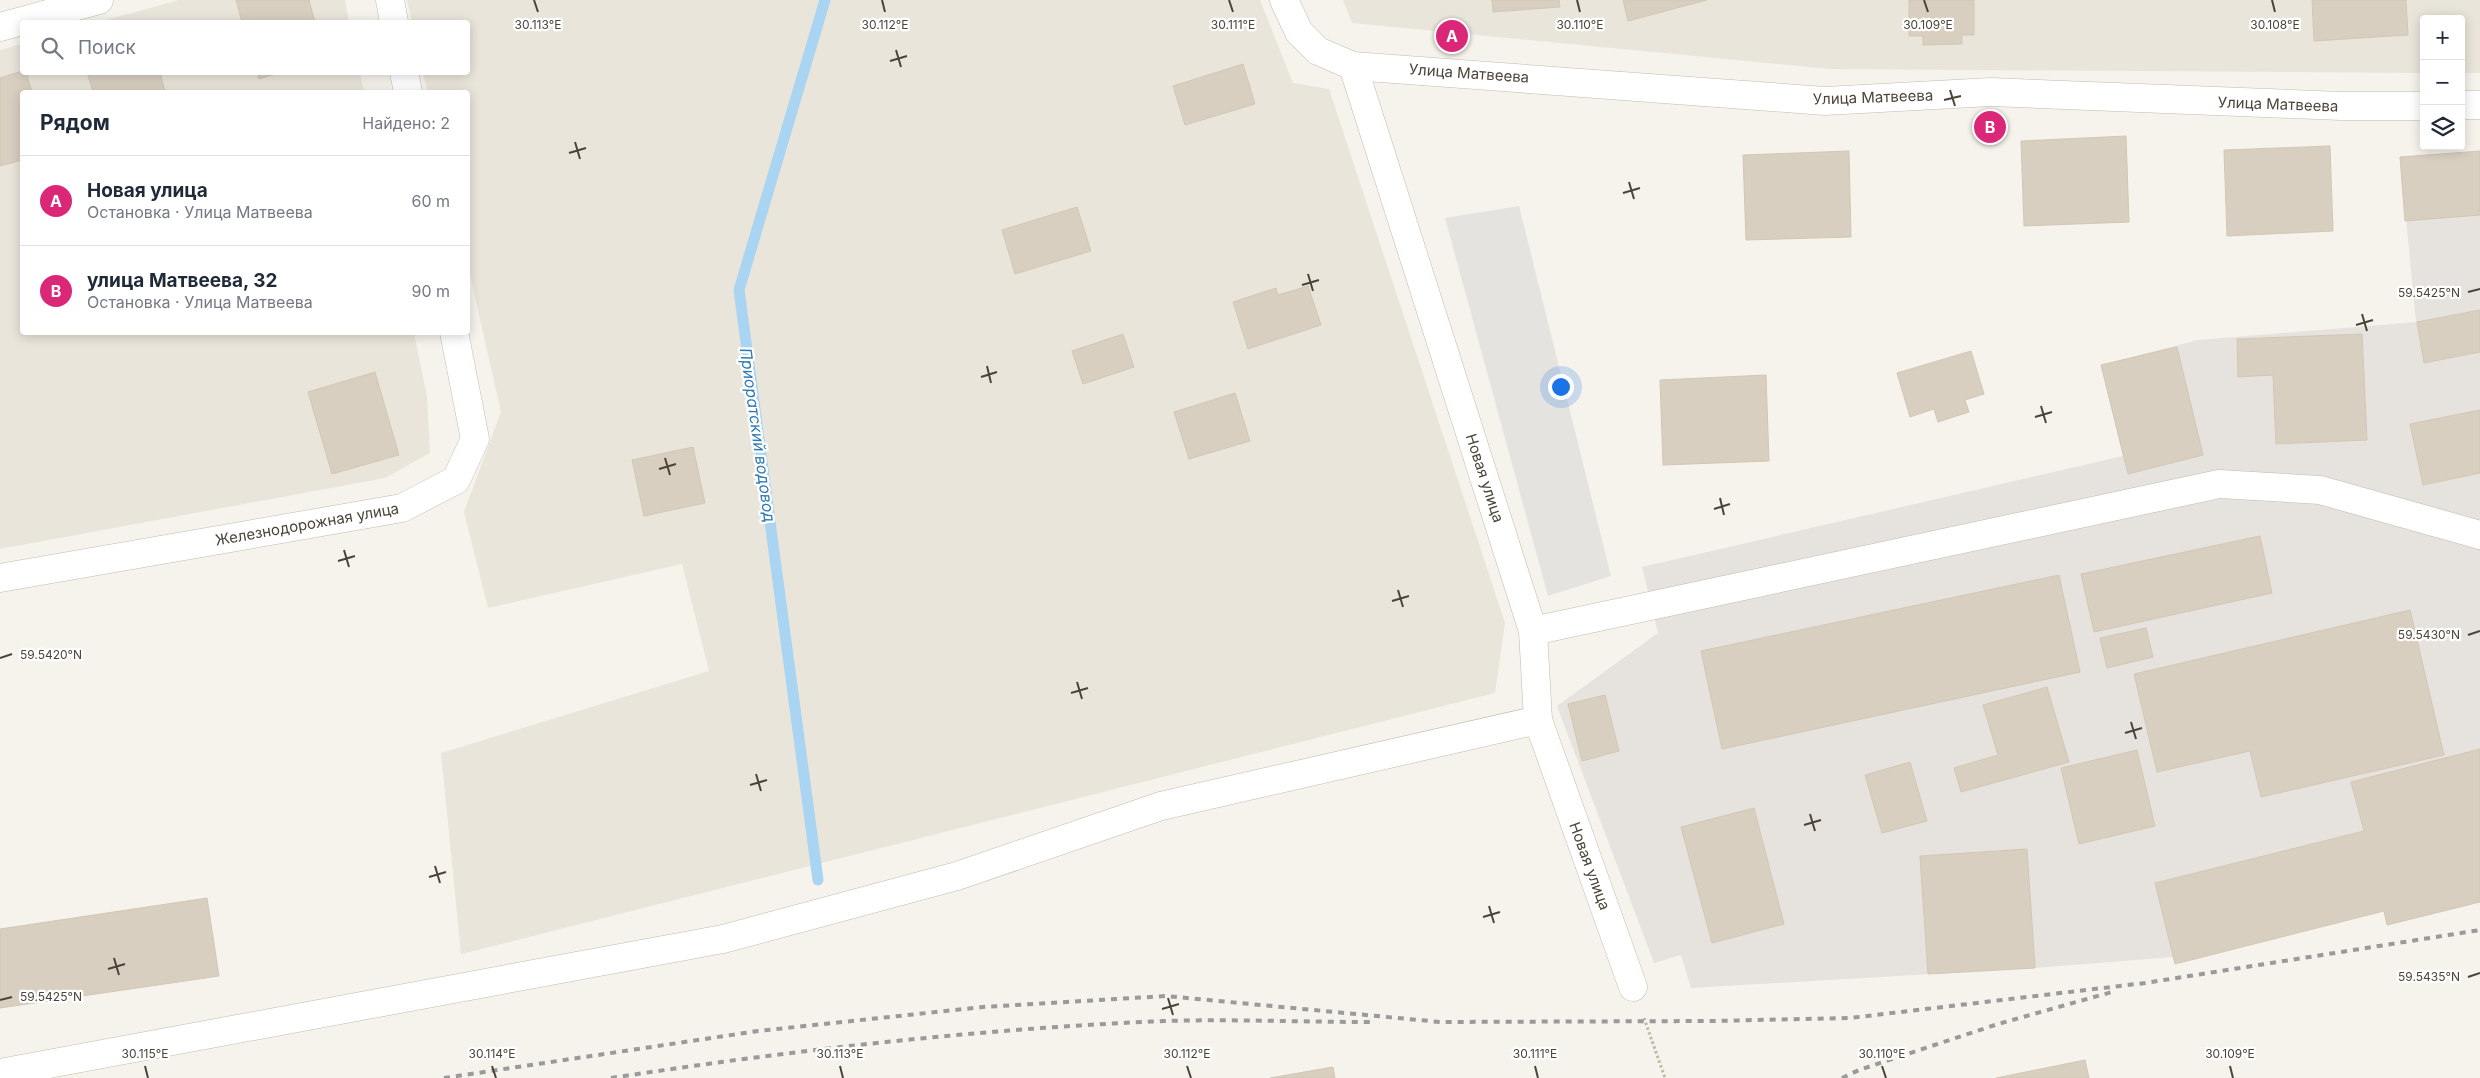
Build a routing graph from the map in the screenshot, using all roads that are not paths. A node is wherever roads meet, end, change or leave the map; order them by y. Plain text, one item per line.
1 (99, 0) edge
2 (390, 0) edge
3 (1284, 0) edge
4 (26, 20) edge
5 (394, 20) edge
6 (20, 22) edge
7 (0, 27) edge
8 (1353, 66) junction
9 (405, 75) edge
10 (408, 90) edge
11 (2465, 105) edge
12 (2480, 105) edge
13 (2420, 106) edge
14 (455, 335) edge
15 (2480, 535) edge
16 (0, 578) edge
17 (1533, 631) junction
18 (1538, 720) junction
19 (1633, 987) road end
20 (0, 1073) edge

1 - 4 street
2 - 5 street
3 - 8 street
6 - 7 street
8 - 13 street, Улица Матвеева
8 - 17 street, Новая улица
9 - 10 street
11 - 12 street
14 - 16 street, Железнодорожная улица
15 - 17 street
17 - 18 street, Новая улица
18 - 19 street, Новая улица
18 - 20 street

